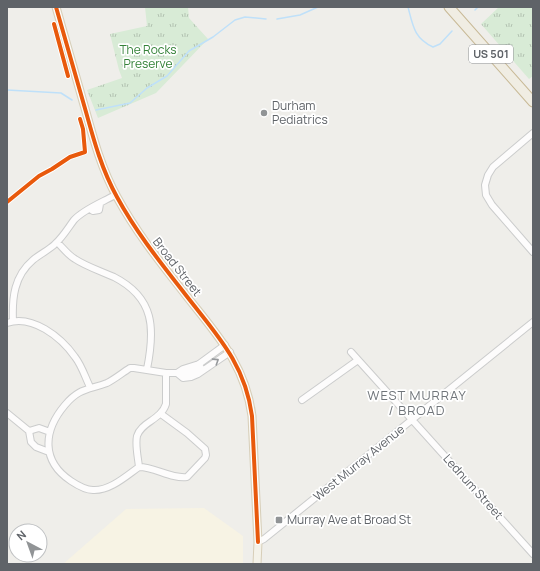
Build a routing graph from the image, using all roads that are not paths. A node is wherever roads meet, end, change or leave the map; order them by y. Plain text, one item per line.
1 (56, 7) edge
2 (449, 7) edge
3 (533, 102) edge
4 (533, 133) edge
5 (115, 195) junction
6 (57, 242) junction
7 (533, 252) edge
8 (10, 322) edge
9 (533, 322) edge
10 (225, 345) junction
11 (230, 352) junction
12 (352, 352) dead end
13 (358, 360) junction
14 (200, 367) junction
15 (147, 369) junction
16 (166, 373) junction
17 (177, 373) junction
18 (90, 388) junction
19 (302, 400) dead end
20 (7, 413) edge
21 (161, 414) junction
22 (412, 420) junction
23 (29, 431) junction
24 (50, 432) junction
25 (49, 452) junction
26 (139, 467) junction
27 (258, 542) junction
28 (533, 554) edge
29 (257, 564) edge

1 - 5 main road, Broad Street
2 - 3 highway, US 501
4 - 7 street
5 - 6 street
5 - 10 main road, Broad Street
6 - 8 street
6 - 15 street
8 - 18 street
9 - 22 street, West Murray Avenue
10 - 11 main road, Broad Street
10 - 14 street
14 -> 11 street
11 - 27 main road, Broad Street
12 - 13 street, Lednum Street
13 - 19 street
13 - 22 street, Lednum Street
14 - 17 street
14 - 17 street
15 - 16 street
15 - 18 street
16 - 17 street
16 - 21 street
18 - 24 street
20 - 23 street
21 - 26 street
21 - 26 street
22 - 27 street, West Murray Avenue
22 - 28 street, Lednum Street
23 - 24 street
23 - 25 street
24 - 25 street
25 - 26 street
27 - 29 main road, Broad Street

